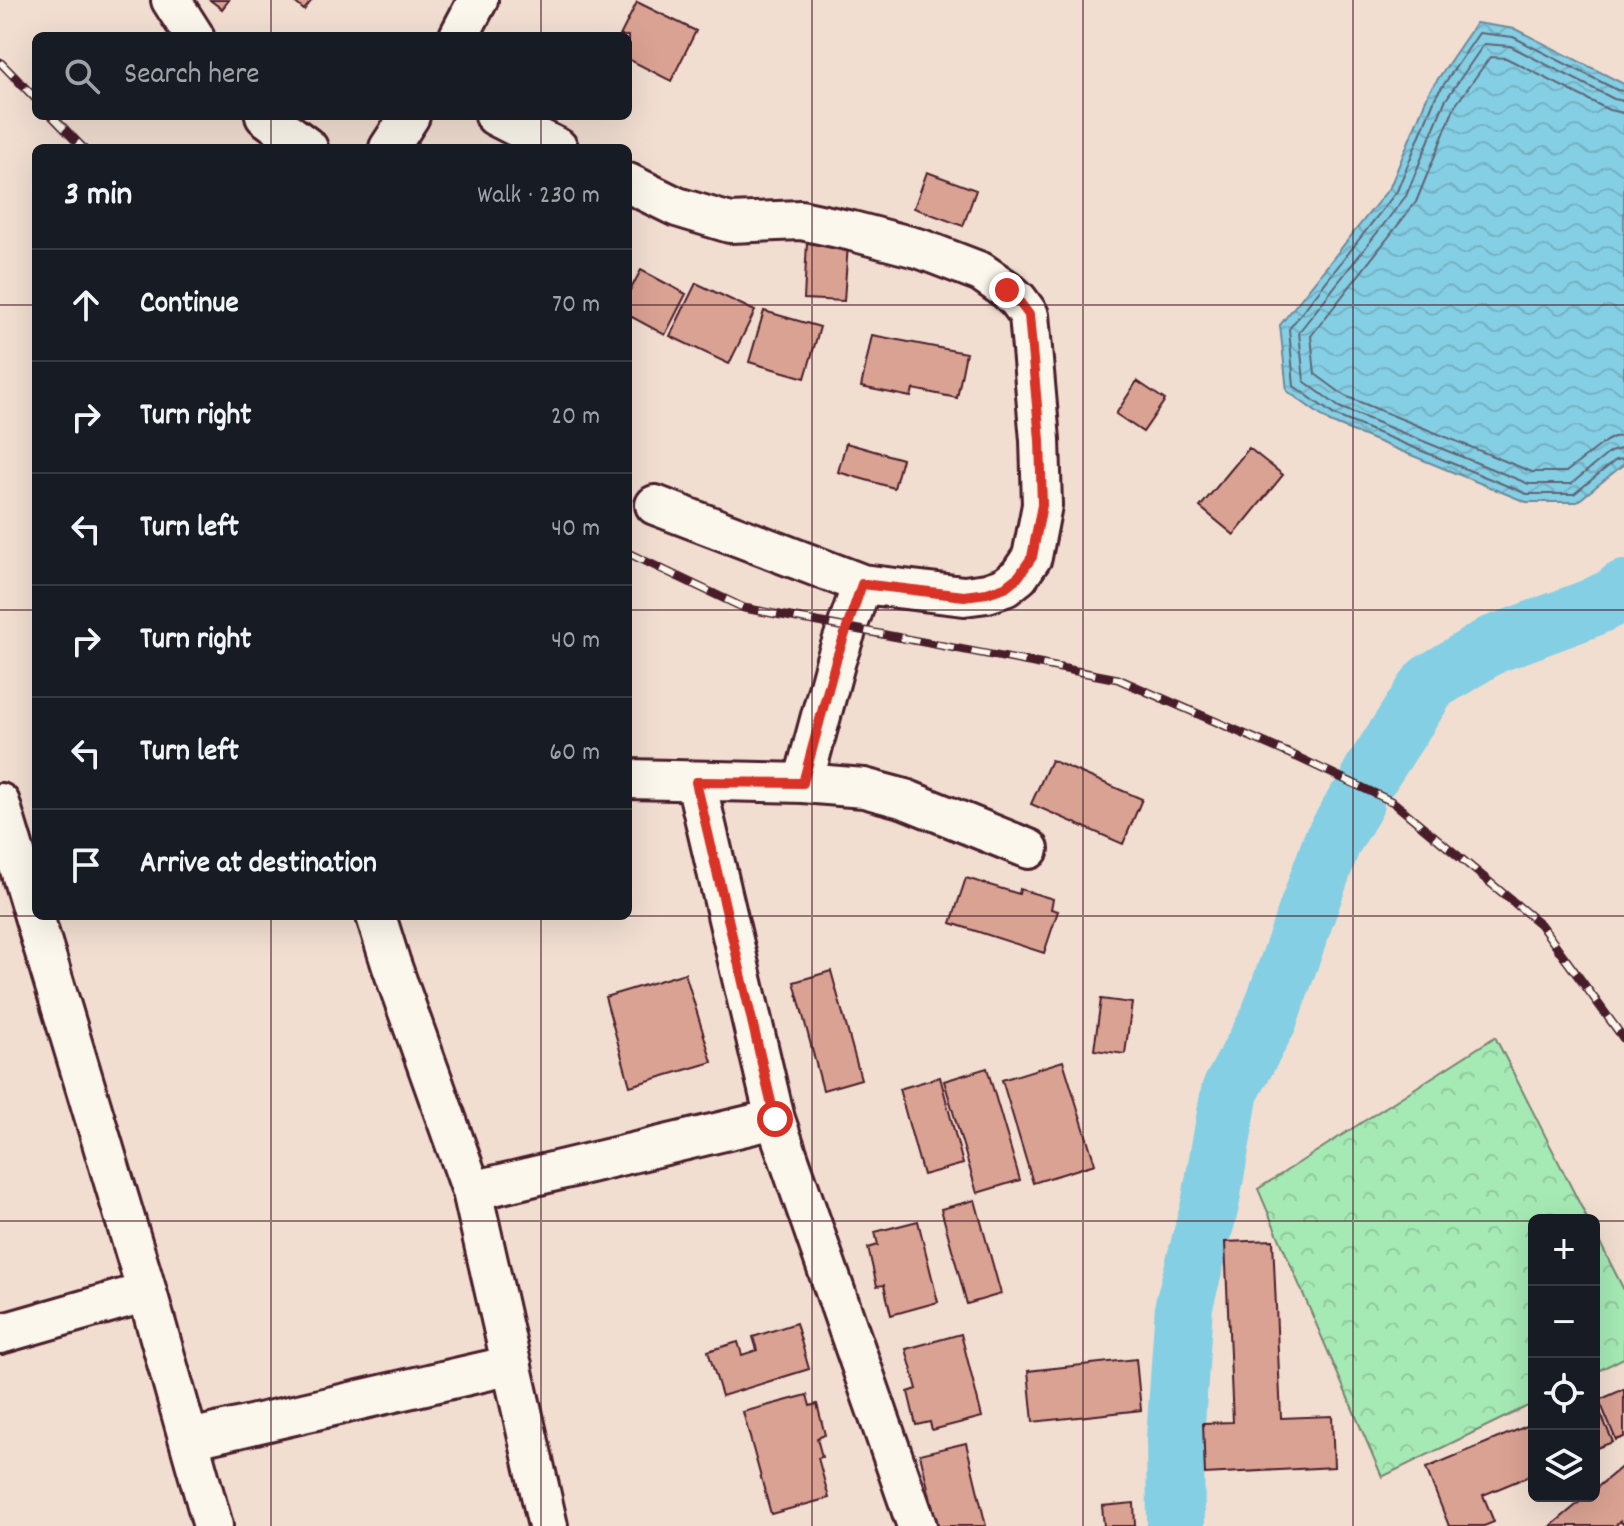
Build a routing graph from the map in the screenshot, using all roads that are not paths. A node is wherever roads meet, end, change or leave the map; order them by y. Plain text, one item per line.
1 (171, 0) edge
2 (478, 0) edge
3 (191, 32) edge
4 (461, 32) edge
5 (270, 120) edge
6 (407, 120) edge
7 (503, 120) edge
8 (303, 144) edge
9 (392, 144) edge
10 (550, 144) edge
11 (632, 185) edge
12 (655, 505) dead end
13 (862, 584) junction
14 (632, 779) edge
15 (696, 782) junction
16 (803, 783) junction
17 (0, 803) edge
18 (1029, 849) dead end
19 (32, 909) edge
20 (35, 920) edge
21 (377, 920) edge
22 (775, 1119) junction
23 (472, 1191) junction
24 (147, 1292) junction
25 (0, 1334) edge
26 (512, 1365) junction
27 (190, 1439) junction
28 (213, 1526) edge
29 (548, 1526) edge
30 (917, 1526) edge

1 - 3 street
2 - 4 street
5 - 8 street
6 - 9 street
7 - 10 street
11 - 13 street
12 - 13 street
13 - 16 street
14 - 15 street
15 - 16 street
15 - 22 street
16 - 18 street
17 - 19 street
20 - 24 street
21 - 23 street
22 - 23 street
22 - 30 street
23 - 26 street
24 - 25 street
24 - 27 street
26 - 27 street
26 - 29 street
27 - 28 street

